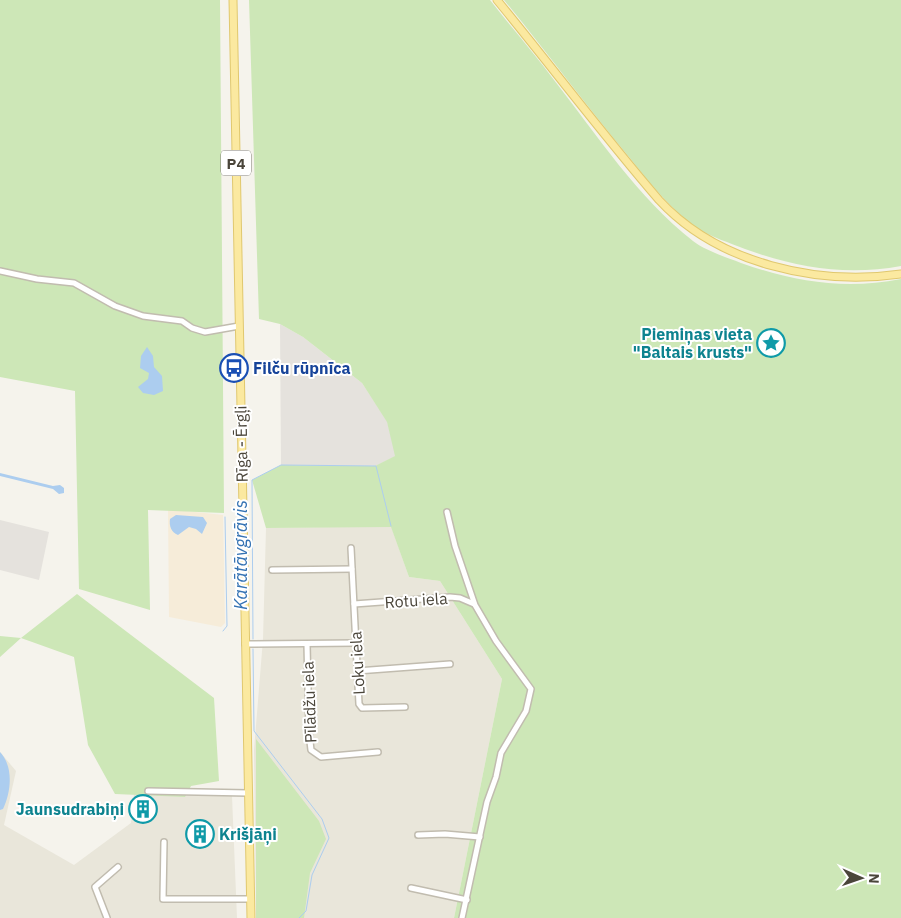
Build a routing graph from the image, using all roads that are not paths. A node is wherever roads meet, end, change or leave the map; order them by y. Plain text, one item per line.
1 (233, 0) edge
2 (498, 0) edge
3 (0, 271) edge
4 (901, 274) edge
5 (239, 326) junction
6 (447, 512) dead end
7 (351, 548) dead end
8 (352, 569) junction
9 (272, 570) dead end
10 (354, 604) junction
11 (475, 605) junction
12 (356, 642) junction
13 (245, 644) junction
14 (308, 644) junction
15 (450, 664) dead end
16 (358, 671) junction
17 (405, 706) dead end
18 (378, 752) dead end
19 (148, 791) dead end
20 (248, 793) junction
21 (418, 835) dead end
22 (480, 837) junction
23 (164, 842) dead end
24 (118, 867) dead end
25 (411, 888) dead end
26 (250, 899) junction
27 (467, 900) junction
28 (107, 918) edge
29 (251, 918) edge
30 (462, 918) edge

1 - 5 main road, Rīga - Ērgļi / P4
2 - 4 main road
3 - 5 street
5 - 13 main road, Rīga - Ērgļi / P4
6 - 11 street, Rotu iela
7 - 8 street, Loku iela
8 - 9 street
8 - 10 street, Loku iela
10 - 11 street, Rotu iela
10 - 12 street, Loku iela
11 - 22 street, Rotu iela
12 - 14 street
12 - 16 street, Loku iela
13 - 14 street
13 - 20 main road, Rīga - Ērgļi / P4
14 - 18 street, Pīlādžu iela
15 - 16 street
16 - 17 street, Loku iela
19 - 20 street
20 - 26 main road, Rīga - Ērgļi / P4
21 - 22 street
22 - 27 street, Rotu iela
23 - 26 street
24 - 28 street
25 - 27 street
26 - 29 main road, Rīga - Ērgļi / P4
27 - 30 street, Rotu iela

